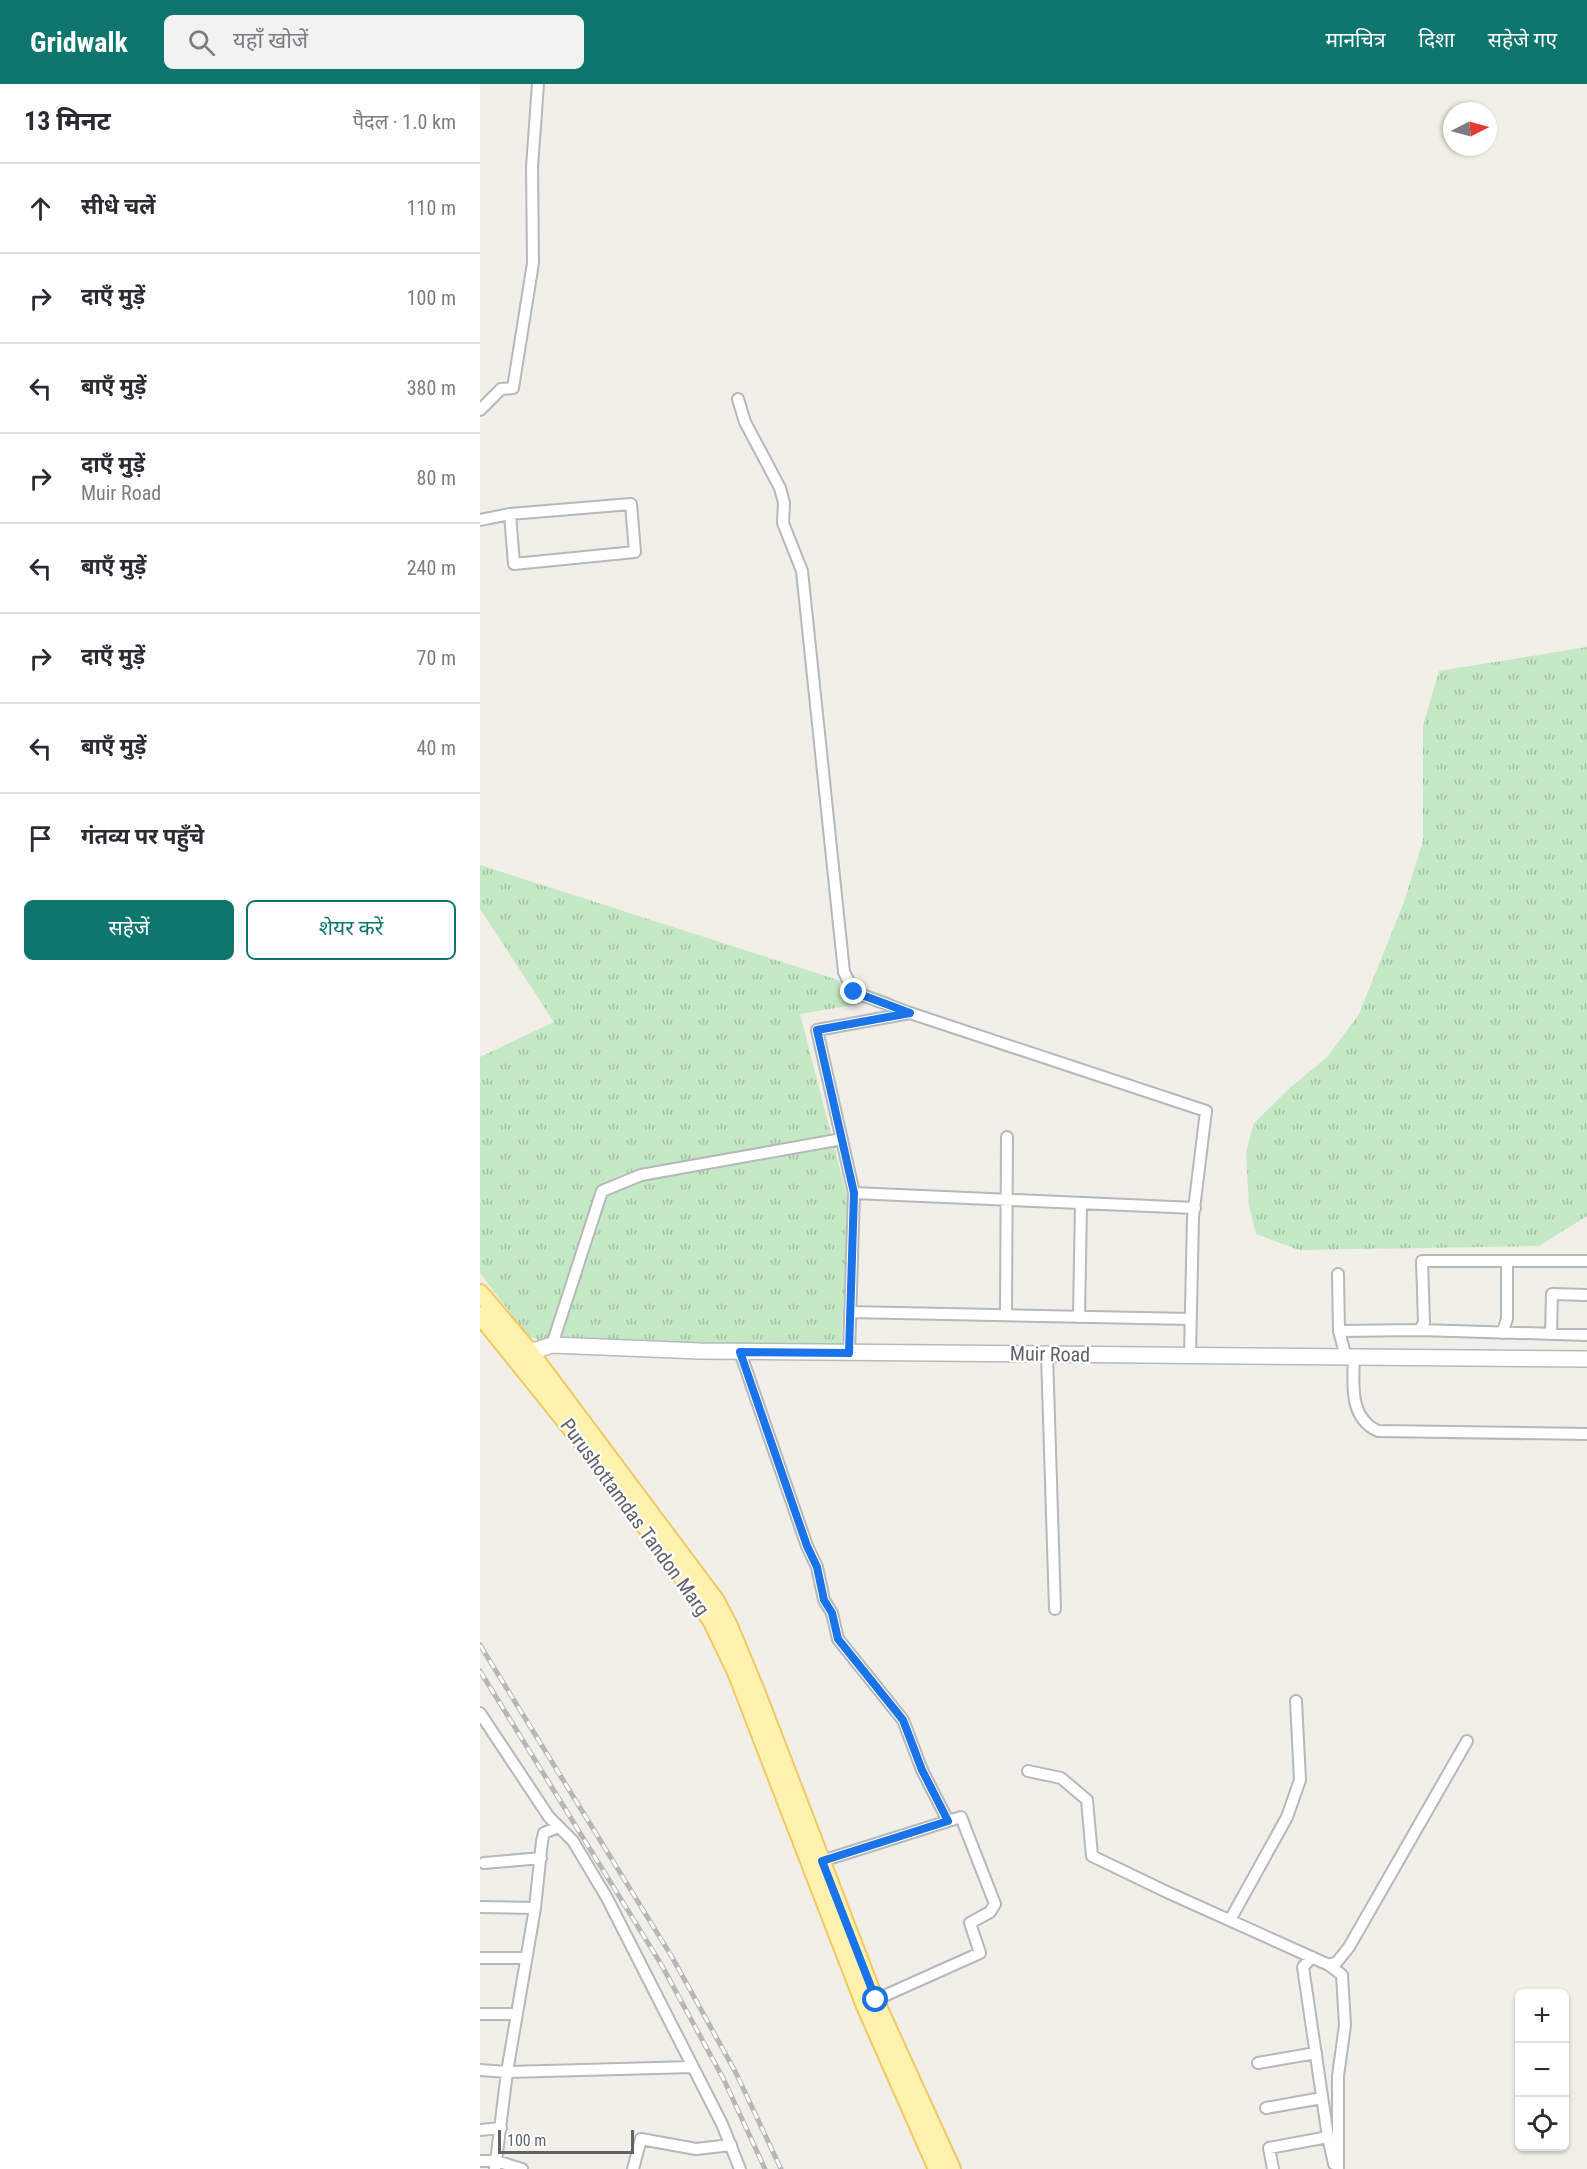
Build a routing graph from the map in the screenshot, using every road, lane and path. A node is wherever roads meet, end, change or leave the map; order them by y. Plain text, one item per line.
1 (538, 84) edge
2 (738, 399) dead end
3 (480, 410) edge
4 (510, 514) junction
5 (480, 520) edge
6 (910, 1013) junction
7 (1007, 1137) dead end
8 (842, 1138) junction
9 (854, 1193) junction
10 (1006, 1200) junction
11 (1081, 1203) junction
12 (1194, 1208) junction
13 (1587, 1261) edge
14 (1507, 1263) junction
15 (1338, 1274) dead end
16 (480, 1293) edge
17 (1587, 1295) edge
18 (850, 1312) junction
19 (480, 1315) edge
20 (1006, 1315) junction
21 (1079, 1317) junction
22 (1191, 1319) junction
23 (1420, 1330) junction
24 (1339, 1331) junction
25 (1502, 1333) junction
26 (1551, 1334) junction
27 (1587, 1335) edge
28 (552, 1346) junction
29 (740, 1352) junction
30 (849, 1353) junction
31 (1047, 1354) junction
32 (523, 1355) junction
33 (1190, 1356) junction
34 (1350, 1357) junction
35 (1587, 1359) edge
36 (1587, 1434) edge
37 (1054, 1609) dead end
38 (1296, 1701) dead end
39 (480, 1713) edge
40 (1467, 1741) dead end
41 (1028, 1771) dead end
42 (948, 1821) junction
43 (558, 1827) junction
44 (541, 1858) junction
45 (822, 1861) junction
46 (484, 1863) dead end
47 (480, 1907) edge
48 (535, 1908) junction
49 (1230, 1920) junction
50 (1312, 1957) junction
51 (480, 1958) edge
52 (526, 1958) junction
53 (1329, 1965) junction
54 (876, 2000) junction
55 (480, 2014) edge
56 (516, 2014) junction
57 (1316, 2053) junction
58 (1258, 2063) dead end
59 (693, 2067) junction
60 (480, 2070) edge
61 (507, 2072) junction
62 (1322, 2098) junction
63 (1266, 2108) dead end
64 (501, 2128) junction
65 (480, 2130) edge
66 (1328, 2138) junction
67 (730, 2145) junction
68 (480, 2161) edge
69 (495, 2165) edge
70 (522, 2169) edge
71 (633, 2169) edge
72 (740, 2169) edge
73 (937, 2169) edge
74 (952, 2169) edge
75 (1273, 2169) edge
76 (1337, 2169) edge

1 - 3 street
2 - 6 street
4 - 4 street
4 - 5 street
6 - 8 street
6 - 12 street
7 - 10 street
8 - 9 street
8 - 28 street
9 - 10 street
9 - 18 street
10 - 11 street
10 - 20 street
11 - 12 street
11 - 21 street
12 - 22 street
13 - 14 street
14 - 23 street
14 - 25 street
15 - 24 street
16 - 32 main road
17 - 26 street
18 - 20 street
18 - 30 street
19 - 32 main road, Purushottamdas Tandon Marg
20 - 21 street
21 - 22 street
22 - 33 street
23 - 24 street
23 - 25 street
24 - 34 street
25 - 26 street
26 - 27 street
28 - 29 main road, Muir Road
28 - 32 main road, Muir Road
29 - 30 main road, Muir Road
29 - 42 street
30 - 31 main road, Muir Road
31 - 33 main road, Muir Road
31 - 37 street
32 - 45 main road
32 - 73 main road, Purushottamdas Tandon Marg
33 - 34 main road, Muir Road
34 - 35 main road, Muir Road
34 - 36 street
38 - 49 street
39 - 43 street
40 - 53 street
41 - 49 street
42 - 45 street
42 - 54 street
43 - 44 street
43 - 59 street
44 - 46 street
44 - 48 street
45 - 54 main road
47 - 48 street
48 - 52 street
49 - 50 street
50 - 53 street
50 - 57 street
51 - 52 street
52 - 56 street
53 - 76 street
54 - 74 main road
55 - 56 street
56 - 61 street
57 - 58 street
57 - 62 street
59 - 61 street
59 - 67 street
60 - 61 street
61 - 64 street
62 - 63 street
62 - 66 street
64 - 65 street
64 - 69 street
66 - 75 street
66 - 76 street
67 - 71 street
67 - 72 street
68 - 69 street
69 - 70 street

